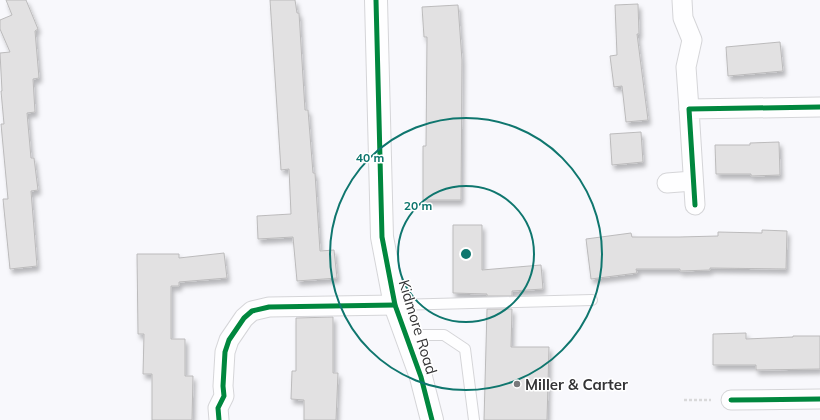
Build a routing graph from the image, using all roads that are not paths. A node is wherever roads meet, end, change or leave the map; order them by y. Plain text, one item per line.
1 (376, 0) edge
2 (682, 0) edge
3 (820, 107) edge
4 (689, 109) junction
5 (693, 181) junction
6 (667, 183) dead end
7 (695, 205) dead end
8 (592, 300) dead end
9 (395, 305) junction
10 (406, 335) junction
11 (820, 399) edge
12 (731, 400) road end
13 (219, 420) edge
14 (432, 420) edge
15 (474, 420) edge

1 - 9 street, Kidmore Road
2 - 4 street
3 - 4 street
4 - 5 street
5 - 6 street
5 - 7 street
8 - 9 lane
9 - 10 street, Kidmore Road
9 - 13 street
10 - 14 street, Kidmore Road
10 - 15 lane
11 - 12 street

